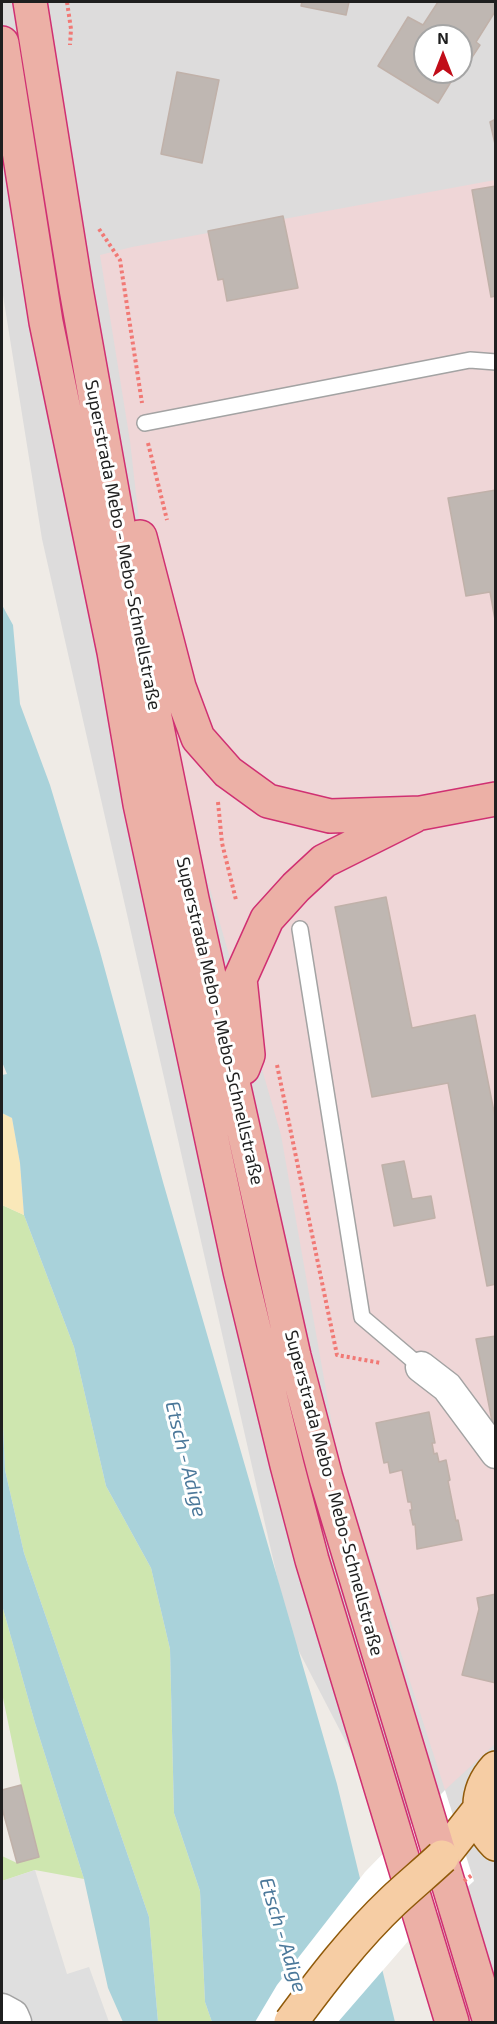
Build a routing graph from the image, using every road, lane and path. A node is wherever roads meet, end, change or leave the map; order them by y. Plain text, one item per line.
1 (30, 2) edge
2 (2, 43) edge
3 (94, 221) dead end
4 (76, 289) junction
5 (495, 362) edge
6 (145, 423) junction
7 (169, 528) dead end
8 (217, 797) dead end
9 (495, 798) edge
10 (421, 813) junction
11 (236, 900) dead end
12 (300, 929) dead end
13 (236, 1089) junction
14 (288, 1123) dead end
15 (421, 1367) junction
16 (495, 1453) edge
17 (495, 1768) edge
18 (473, 1841) edge
19 (487, 1991) edge
20 (2, 2009) edge
21 (16, 2022) edge
22 (291, 2022) edge
23 (452, 2022) edge
24 (490, 2022) edge

1 - 4 highway, Superstrada Mebo - Mebo-Schnellstraße
2 - 23 highway, Superstrada Mebo - Mebo-Schnellstraße
3 - 6 path
4 - 10 highway
4 - 13 highway, Superstrada Mebo - Mebo-Schnellstraße
5 - 6 lane
6 - 7 path
8 - 11 path
9 - 10 highway
10 - 13 highway
12 - 15 lane
13 - 19 highway, Superstrada Mebo - Mebo-Schnellstraße
14 - 15 path
15 - 16 street
17 - 18 main road
18 - 22 main road, bridge
19 - 24 highway, Superstrada Mebo - Mebo-Schnellstraße
20 - 21 street

